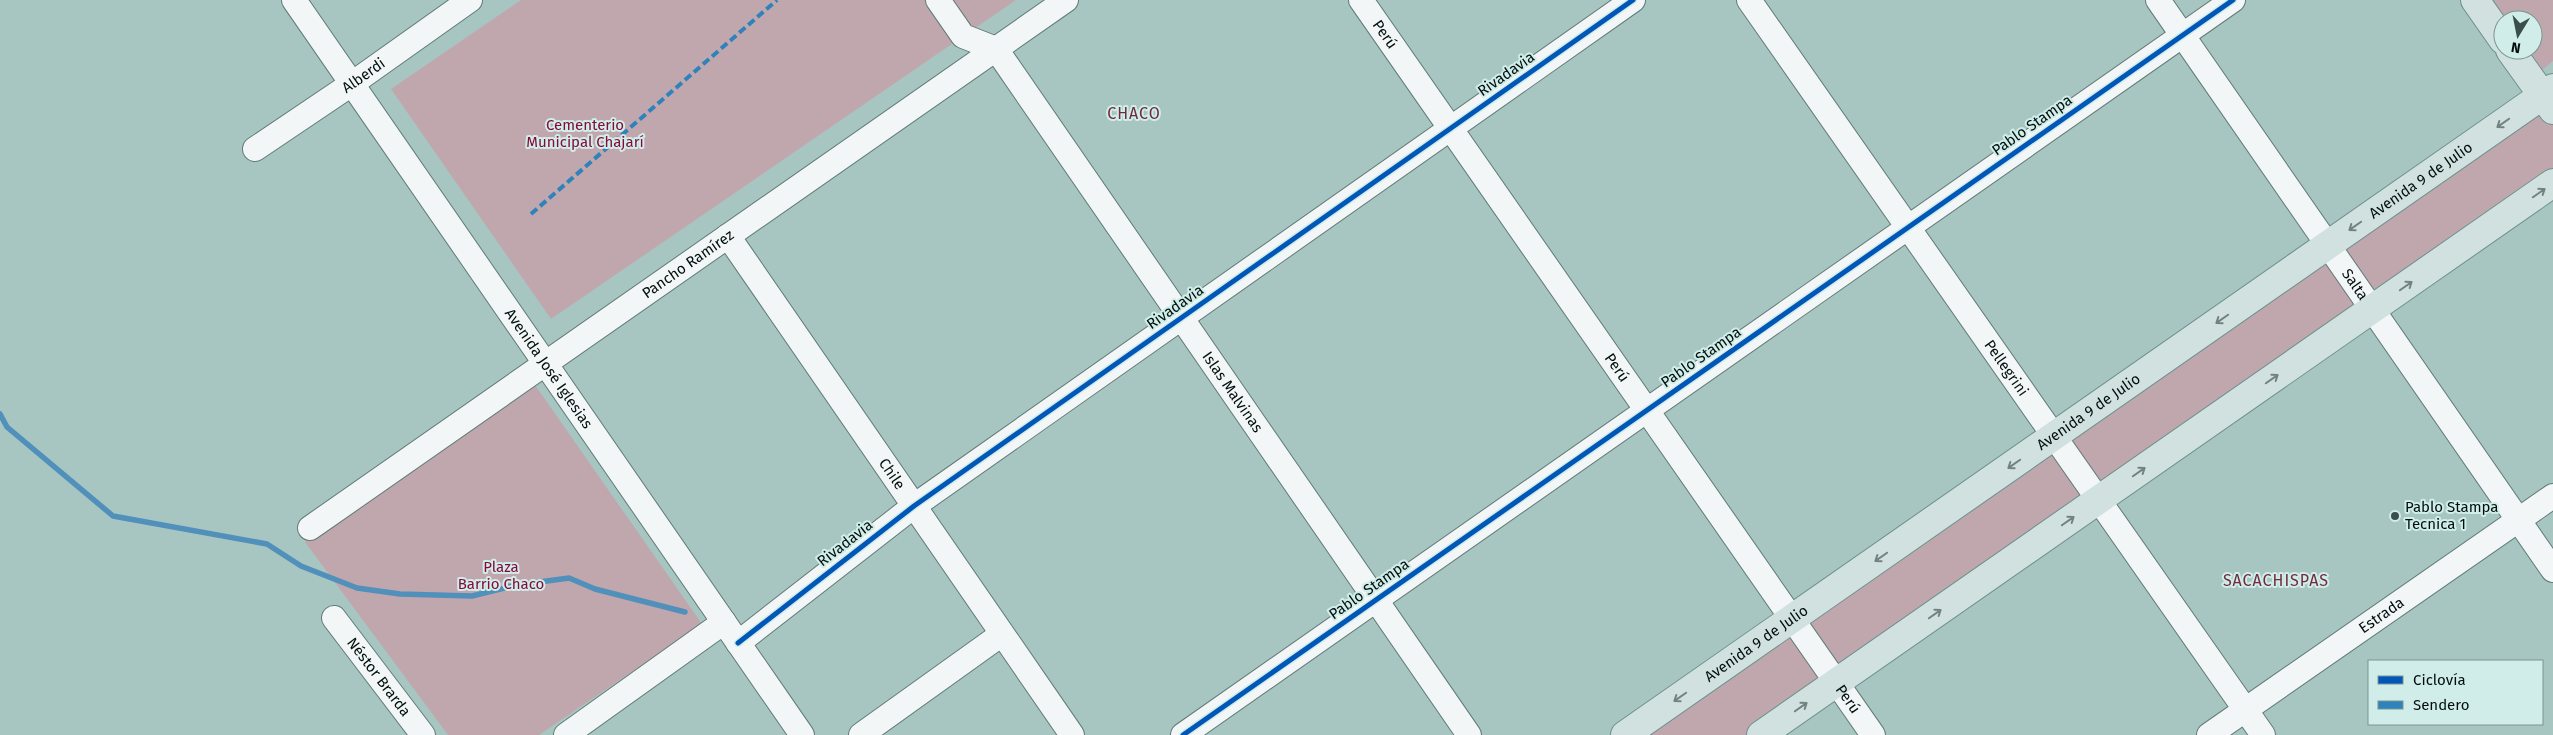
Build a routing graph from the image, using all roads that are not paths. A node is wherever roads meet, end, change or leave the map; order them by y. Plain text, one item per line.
1 (294, 0) edge
2 (470, 0) edge
3 (938, 0) edge
4 (1066, 0) edge
5 (1361, 0) edge
6 (1633, 0) edge
7 (1749, 0) edge
8 (2158, 0) edge
9 (2233, 0) edge
10 (2475, 0) edge
11 (2493, 26) edge
12 (2182, 35) junction
13 (996, 49) junction
14 (2518, 60) edge
15 (353, 83) junction
16 (2550, 98) edge
17 (1450, 128) junction
18 (255, 149) dead end
19 (2553, 183) edge
20 (1908, 227) junction
21 (728, 236) junction
22 (2328, 245) junction
23 (2372, 309) junction
24 (1181, 318) junction
25 (544, 364) junction
26 (1646, 410) junction
27 (2054, 436) junction
28 (2553, 496) edge
29 (2099, 500) junction
30 (914, 506) junction
31 (2518, 520) junction
32 (310, 528) dead end
33 (2553, 570) edge
34 (1376, 600) junction
35 (334, 618) dead end
36 (1792, 619) junction
37 (724, 622) junction
38 (1002, 634) junction
39 (738, 643) junction
40 (1836, 683) junction
41 (2246, 710) junction
42 (423, 735) edge
43 (566, 735) edge
44 (802, 735) edge
45 (861, 735) edge
46 (1072, 735) edge
47 (1183, 735) edge
48 (1469, 735) edge
49 (1625, 735) edge
50 (1761, 735) edge
51 (1872, 735) edge
52 (2209, 735) edge
53 (2263, 735) edge

1 - 15 street, Avenida José Iglesias
2 - 15 street, Alberdi
3 - 13 street
4 - 13 street, Pancho Ramírez
5 - 17 street, Perú
6 - 17 street, Rivadavia
7 - 20 street, Pellegrini
8 - 12 street, Salta
9 - 12 street, Pablo Stampa
10 - 11 main road
12 - 20 street, Pablo Stampa
12 - 22 street, Salta
13 - 21 street, Pancho Ramírez
13 - 24 street, Islas Malvinas
14 - 16 main road
15 - 18 street, Alberdi
15 - 25 street, Avenida José Iglesias
16 -> 22 main road, Avenida 9 de Julio
17 - 24 street, Rivadavia
17 - 26 street, Perú
23 -> 19 main road
20 - 26 street, Pablo Stampa
20 - 27 street, Pellegrini
21 - 25 street, Pancho Ramírez
21 - 30 street, Chile
22 - 23 street, Salta
22 -> 27 main road, Avenida 9 de Julio
29 -> 23 main road
23 - 31 street, Salta
24 - 30 street, Rivadavia
24 - 34 street, Islas Malvinas
25 - 32 street, Pancho Ramírez
25 - 37 street, Avenida José Iglesias
26 - 34 street, Pablo Stampa
26 - 36 street, Perú
27 - 29 street, Pellegrini
27 -> 36 main road, Avenida 9 de Julio
28 - 31 street, Estrada
40 -> 29 main road
29 - 41 street, Pellegrini
30 - 38 street, Chile
30 - 39 street, Rivadavia
31 - 33 street, Salta
31 - 41 street, Estrada
34 - 47 street, Pablo Stampa
34 - 48 street, Islas Malvinas
35 - 42 street, Néstor Brarda
36 - 40 street, Perú
36 -> 49 main road, Avenida 9 de Julio
37 - 39 street, Avenida José Iglesias
37 - 43 street
38 - 45 street
38 - 46 street, Chile
39 - 44 street, Avenida José Iglesias
50 -> 40 main road
40 - 51 street, Perú
41 - 52 street, Estrada
41 - 53 street, Pellegrini

